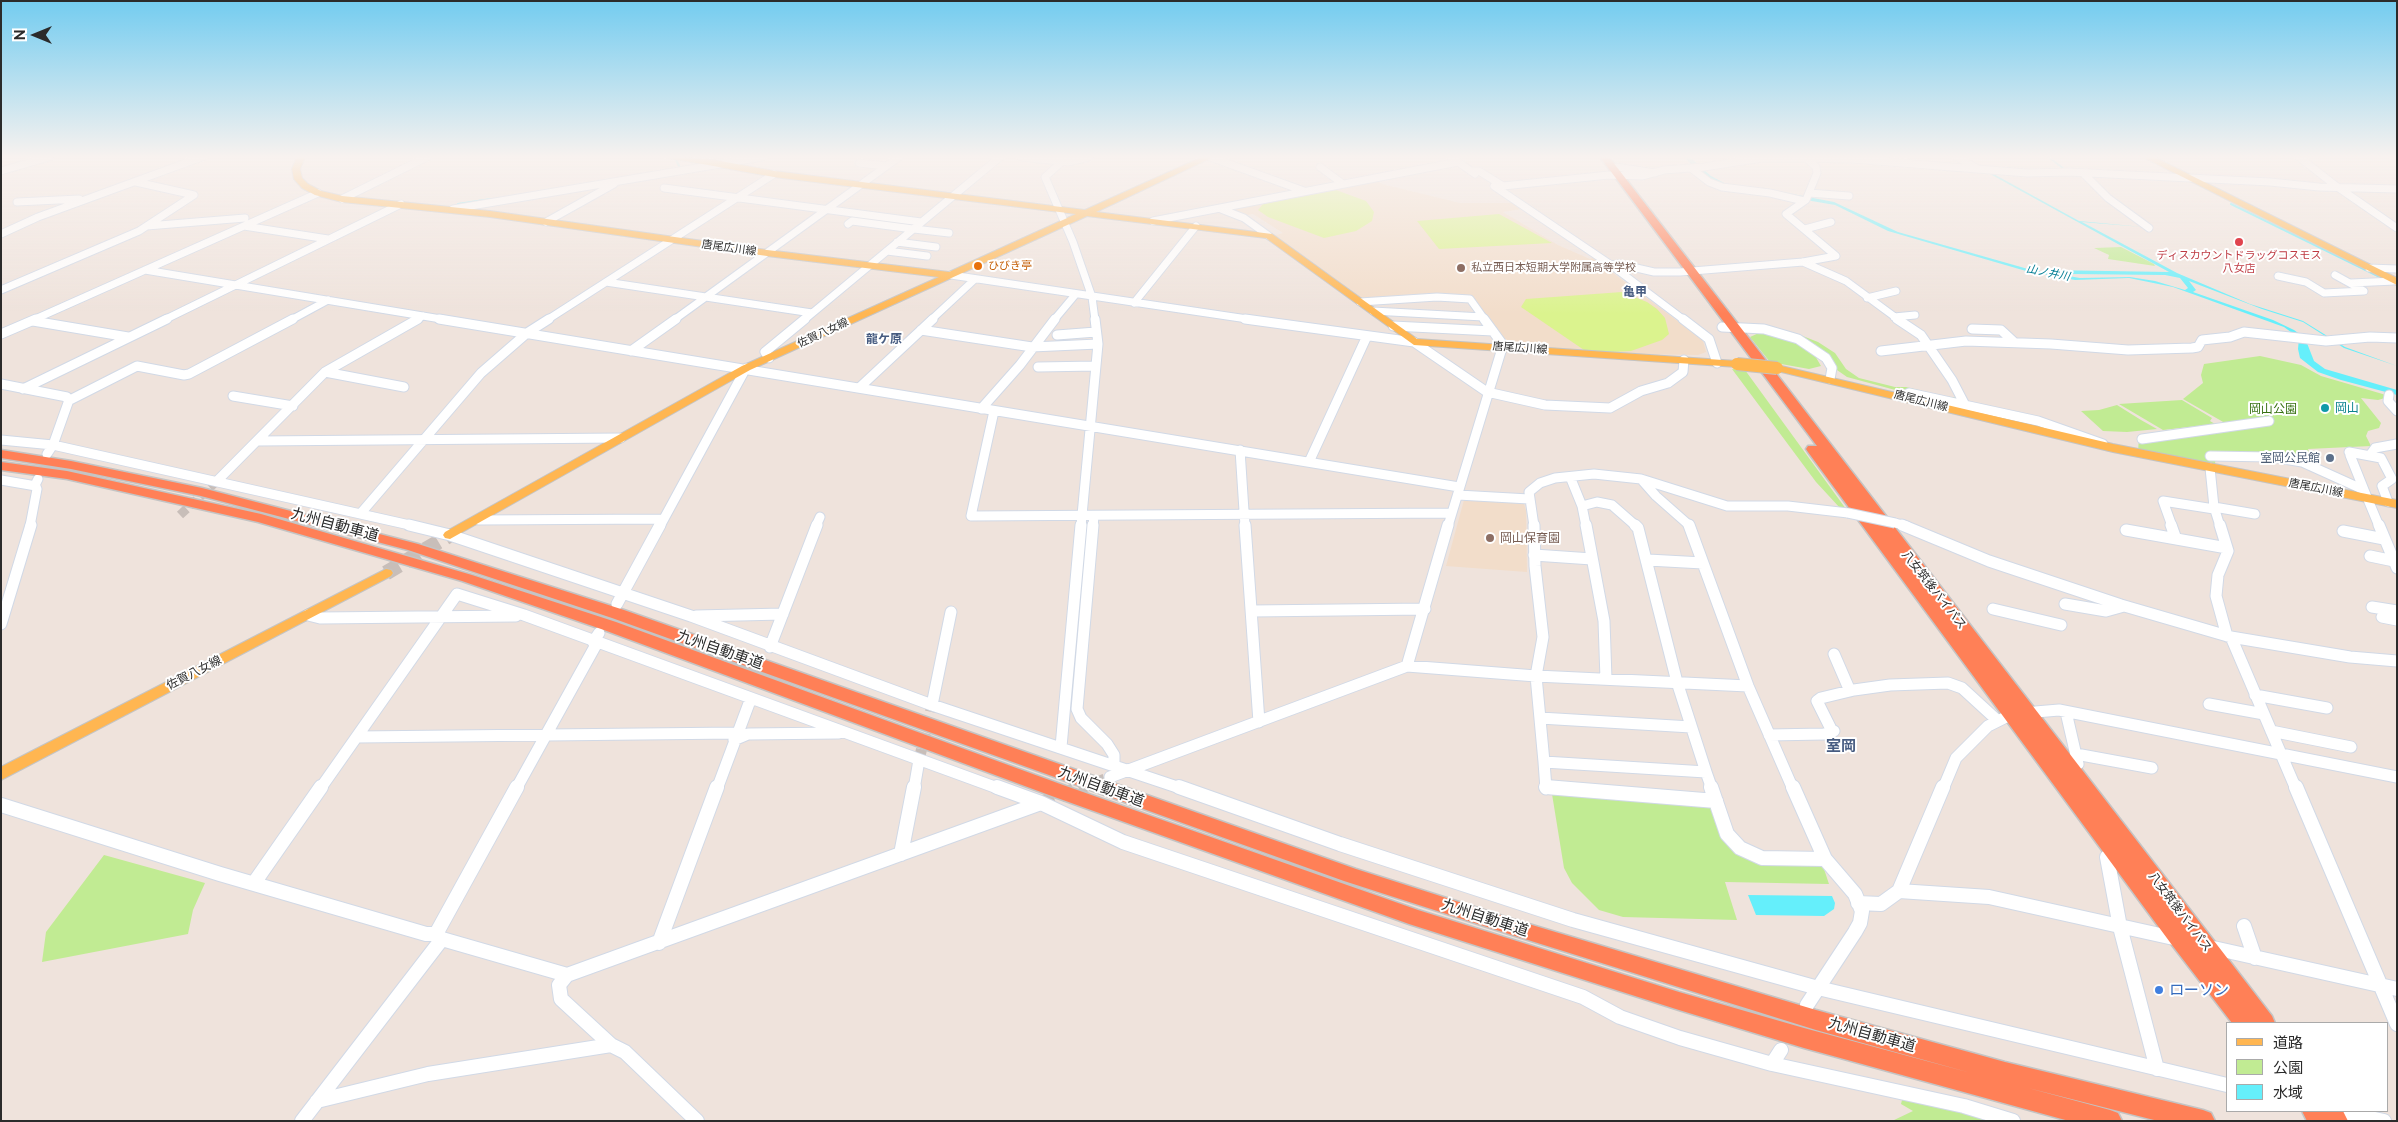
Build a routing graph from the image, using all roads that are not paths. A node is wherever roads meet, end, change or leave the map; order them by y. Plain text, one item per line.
1 (59, 209) edge
2 (171, 209) edge
3 (274, 209) edge
4 (390, 209) edge
5 (456, 209) edge
6 (569, 209) edge
7 (719, 209) edge
8 (821, 209) edge
9 (938, 209) edge
10 (1059, 209) edge
11 (1062, 209) edge
12 (1096, 209) edge
13 (1213, 209) edge
14 (1223, 209) edge
15 (1528, 209) edge
16 (1642, 209) edge
17 (1792, 209) edge
18 (2124, 209) edge
19 (2252, 209) edge
20 (2370, 209) edge
21 (826, 210) junction
22 (1088, 213) junction
23 (1153, 221) junction
24 (244, 222) junction
25 (546, 222) junction
26 (922, 222) junction
27 (1831, 222) dead end
28 (1065, 223) junction
29 (848, 224) dead end
30 (145, 226) junction
31 (1196, 226) junction
32 (2149, 228) dead end
33 (2397, 228) edge
34 (913, 229) junction
35 (1805, 229) junction
36 (949, 233) dead end
37 (1, 234) edge
38 (1268, 236) junction
39 (328, 239) junction
40 (672, 239) junction
41 (897, 242) junction
42 (936, 247) dead end
43 (887, 250) junction
44 (767, 253) junction
45 (927, 256) dead end
46 (1803, 262) junction
47 (871, 264) junction
48 (1610, 265) junction
49 (2369, 268) junction
50 (2397, 269) edge
51 (145, 270) junction
52 (1686, 271) junction
53 (951, 275) junction
54 (2335, 275) dead end
55 (2278, 276) dead end
56 (975, 279) junction
57 (606, 282) junction
58 (2396, 282) edge
59 (2350, 283) junction
60 (237, 284) junction
61 (1649, 286) dead end
62 (1, 290) edge
63 (1896, 291) dead end
64 (1075, 295) junction
65 (706, 297) junction
66 (1092, 297) junction
67 (1436, 297) junction
68 (1867, 298) junction
69 (328, 300) junction
70 (1659, 300) junction
71 (1360, 302) junction
72 (1134, 303) junction
73 (1373, 311) junction
74 (812, 314) junction
75 (1438, 315) junction
76 (1915, 315) dead end
77 (423, 316) junction
78 (1483, 317) junction
79 (1894, 317) junction
80 (32, 320) junction
81 (1393, 326) junction
82 (1728, 327) junction
83 (1, 328) edge
84 (1972, 329) dead end
85 (921, 330) junction
86 (1493, 331) junction
87 (1096, 332) junction
88 (527, 333) junction
89 (1, 334) edge
90 (1057, 335) dead end
91 (1367, 336) junction
92 (128, 337) junction
93 (2397, 338) edge
94 (1414, 342) junction
95 (2014, 342) junction
96 (1098, 344) junction
97 (1926, 345) junction
98 (1032, 347) junction
99 (1503, 347) junction
100 (1881, 350) dead end
101 (631, 351) junction
102 (769, 358) junction
103 (1684, 360) junction
104 (1717, 363) junction
105 (1096, 366) junction
106 (1038, 367) dead end
107 (746, 368) junction
108 (325, 372) junction
109 (1830, 379) junction
110 (1, 384) edge
111 (404, 387) dead end
112 (858, 388) junction
113 (23, 389) junction
114 (1487, 392) junction
115 (2389, 395) dead end
116 (233, 396) dead end
117 (1903, 397) junction
118 (68, 401) junction
119 (293, 406) junction
120 (1965, 406) junction
121 (981, 409) junction
122 (994, 411) junction
123 (2397, 411) edge
124 (2269, 421) dead end
125 (1091, 426) junction
126 (621, 438) junction
127 (2142, 439) dead end
128 (1, 440) edge
129 (424, 440) junction
130 (258, 442) junction
131 (2397, 444) edge
132 (53, 445) junction
133 (2113, 448) junction
134 (1240, 450) junction
135 (1, 454) edge
136 (47, 454) dead end
137 (2370, 455) junction
138 (1309, 462) junction
139 (2210, 462) junction
140 (1, 466) edge
141 (1641, 478) junction
142 (1571, 479) dead end
143 (1, 480) edge
144 (218, 480) junction
145 (1459, 491) junction
146 (2365, 494) junction
147 (1529, 499) junction
148 (2392, 503) edge
149 (1582, 506) junction
150 (2214, 508) junction
151 (361, 513) junction
152 (1452, 513) junction
153 (1245, 514) junction
154 (2255, 514) dead end
155 (1089, 516) junction
156 (820, 517) dead end
157 (663, 519) junction
158 (478, 520) junction
159 (2126, 530) dead end
160 (2343, 531) dead end
161 (450, 535) junction
162 (2176, 539) junction
163 (2389, 545) edge
164 (2227, 548) junction
165 (1534, 555) junction
166 (2370, 556) dead end
167 (1592, 559) junction
168 (1648, 560) junction
169 (1703, 563) junction
170 (2395, 565) edge
171 (386, 572) tunnel mouth
172 (623, 594) junction
173 (617, 604) dead end
174 (2064, 604) dead end
175 (2124, 606) junction
176 (2372, 606) dead end
177 (1425, 609) junction
178 (1993, 609) dead end
179 (1252, 611) junction
180 (2397, 611) edge
181 (951, 612) dead end
182 (308, 614) junction
183 (782, 614) junction
184 (524, 615) junction
185 (691, 616) junction
186 (2382, 617) dead end
187 (440, 618) junction
188 (2397, 620) edge
189 (1, 624) edge
190 (2061, 625) dead end
191 (2229, 637) junction
192 (596, 640) junction
193 (770, 646) junction
194 (1834, 654) dead end
195 (2397, 661) edge
196 (1407, 666) junction
197 (1536, 676) junction
198 (1606, 679) junction
199 (1677, 682) junction
200 (1748, 686) junction
201 (1850, 691) junction
202 (2255, 695) junction
203 (751, 698) junction
204 (2209, 704) dead end
205 (932, 705) junction
206 (2328, 708) dead end
207 (2066, 712) junction
208 (2029, 713) junction
209 (2012, 714) junction
210 (2264, 714) junction
211 (1540, 718) junction
212 (1998, 721) junction
213 (1259, 722) junction
214 (1691, 727) junction
215 (2270, 731) junction
216 (846, 732) junction
217 (1769, 735) junction
218 (547, 736) junction
219 (356, 737) junction
220 (736, 737) junction
221 (1061, 747) junction
222 (2352, 747) dead end
223 (2280, 754) junction
224 (919, 760) junction
225 (1544, 762) junction
226 (1114, 765) junction
227 (2152, 768) dead end
228 (1130, 770) junction
229 (1706, 772) junction
230 (1, 774) edge
231 (1110, 777) tunnel mouth
232 (2397, 777) edge
233 (1716, 801) junction
234 (1041, 803) junction
235 (1, 805) edge
236 (901, 854) junction
237 (2118, 857) junction
238 (1825, 859) junction
239 (254, 883) junction
240 (1899, 890) junction
241 (1858, 903) junction
242 (2244, 926) dead end
243 (2120, 927) junction
244 (439, 937) junction
245 (2179, 939) junction
246 (659, 943) junction
247 (2208, 947) junction
248 (2255, 958) junction
249 (567, 975) junction
250 (2380, 985) junction
251 (1818, 988) junction
252 (2397, 989) edge
253 (1807, 1004) dead end
254 (2244, 1022) edge
255 (2263, 1022) edge
256 (2397, 1024) edge
257 (611, 1045) junction
258 (1781, 1050) dead end
259 (1772, 1064) junction
260 (2158, 1069) junction
261 (2226, 1085) edge
262 (317, 1101) junction
263 (2343, 1112) edge
264 (302, 1121) edge
265 (697, 1121) edge
266 (2013, 1121) edge
267 (2110, 1121) edge
268 (2203, 1121) edge
269 (2384, 1121) edge

1 - 37 street
2 - 30 street
3 - 24 street
4 - 39 street
5 - 25 main road, 唐尾広川線
6 - 25 street
7 - 40 street
8 - 21 street
9 - 26 street
10 - 28 street
11 - 22 main road
12 - 22 main road, 佐賀八女線
13 - 23 street
14 - 38 street
15 - 48 street
16 - 52 highway, 八女筑後バイパス
17 - 35 street
18 - 32 street
19 - 49 main road
20 - 33 street
21 - 26 street
21 - 44 street
22 - 23 main road
22 - 28 main road, 佐賀八女線
23 - 31 main road
24 - 30 street
24 - 39 street
24 - 51 street
24 - 83 street
25 - 40 main road, 唐尾広川線
26 - 34 street
27 - 35 street
28 - 53 main road, 佐賀八女線
28 - 66 street
29 - 34 street
30 - 62 street
31 - 38 main road
31 - 72 street
34 - 36 street
34 - 41 street
35 - 46 street
38 - 71 main road
39 - 60 street
40 - 44 main road, 唐尾広川線
40 - 57 street
41 - 42 street
41 - 43 street
43 - 45 street
43 - 47 street
44 - 47 main road, 唐尾広川線
44 - 65 street
46 - 52 street
46 - 68 street
47 - 53 main road, 唐尾広川線
47 - 74 street
48 - 52 street
48 - 70 street
49 - 50 street
49 - 58 main road
51 - 60 street
51 - 80 street
52 - 82 highway, 八女筑後バイパス
53 - 56 street
53 - 102 main road, 佐賀八女線
54 - 59 street
55 - 59 street
56 - 64 street
56 - 85 street
57 - 65 street
57 - 88 street
58 - 59 street
60 - 69 street
60 - 92 street
61 - 70 street
63 - 68 street
64 - 66 street
64 - 98 street
65 - 74 street
65 - 101 street
66 - 72 street
66 - 87 street
67 - 71 street
67 - 75 street
67 - 78 street
68 - 79 street
69 - 77 street
69 - 118 street
70 - 104 street
71 - 73 main road
72 - 91 street
73 - 75 street
73 - 81 main road
74 - 102 street
75 - 78 street
76 - 79 street
77 - 88 street
77 - 108 street
78 - 86 street
79 - 97 street
80 - 89 street
80 - 92 street
81 - 86 street
81 - 94 main road
82 - 109 street
82 - 208 highway, 八女筑後バイパス
82 - 209 highway, 八女筑後バイパス
84 - 95 street
85 - 98 street
85 - 112 street
86 - 99 street
87 - 90 street
87 - 96 street
88 - 101 street
88 - 129 street
91 - 94 street
91 - 138 street
92 - 113 street
93 - 95 street
94 - 99 main road, 唐尾広川線
94 - 114 street
95 - 97 street
96 - 98 street
96 - 105 street
97 - 100 street
97 - 120 street
98 - 121 street
99 - 103 main road, 唐尾広川線
99 - 114 street
101 - 107 street
102 - 107 main road, 佐賀八女線
103 - 104 main road, 唐尾広川線
103 - 114 street
104 - 109 main road, 唐尾広川線, bridge
105 - 106 street
105 - 125 street
107 - 112 street
107 - 126 main road, 佐賀八女線
107 - 157 street
108 - 111 street
108 - 119 street
109 - 117 main road, 唐尾広川線
110 - 113 street
112 - 121 street
113 - 118 street
114 - 145 street
115 - 123 street
116 - 119 street
117 - 120 street
117 - 133 main road, 唐尾広川線
118 - 132 street
119 - 130 street
120 - 133 street
121 - 122 street
122 - 125 street
122 - 155 street
124 - 127 street
125 - 134 street
125 - 155 street
126 - 129 street
126 - 158 main road, 佐賀八女線
128 - 132 street
129 - 130 street
129 - 151 street
130 - 144 street
131 - 137 street
132 - 136 street
132 - 144 street
133 - 139 main road, 唐尾広川線
134 - 138 street
134 - 153 street
135 - 268 highway, 九州自動車道
137 - 146 street
137 - 148 street
138 - 145 street
139 - 146 main road, 唐尾広川線
139 - 146 street
139 - 150 street
140 - 267 highway, 九州自動車道
141 - 147 street
141 - 169 street
141 - 175 street, bridge
142 - 149 street
143 - 189 street
144 - 151 street
145 - 147 street
145 - 152 street
146 - 148 main road, 唐尾広川線
146 - 163 street
147 - 165 street
149 - 167 street
149 - 168 street
150 - 154 street
150 - 162 street
150 - 164 street
151 - 161 street
152 - 153 street
152 - 177 street
153 - 155 street
153 - 179 street
155 - 221 street
155 - 226 street
156 - 183 street
157 - 158 street
157 - 172 street
158 - 161 main road, 佐賀八女線
159 - 162 street
160 - 163 street
161 - 172 street
162 - 164 street
163 - 170 street
164 - 191 street
165 - 167 street
165 - 197 street
166 - 170 street
167 - 198 street
168 - 169 street
168 - 199 street
169 - 200 street
171 - 182 main road, 佐賀八女線
172 - 173 street
172 - 185 street
174 - 175 street
175 - 191 street
176 - 180 street
177 - 179 street
177 - 196 street
178 - 190 street
179 - 213 street
181 - 205 street
182 - 187 street
182 - 230 main road, 佐賀八女線
183 - 185 street
183 - 193 street
184 - 187 street
184 - 187 street
184 - 192 street
185 - 193 street
186 - 188 street
187 - 219 street
191 - 195 street
191 - 202 street
192 - 203 street
192 - 218 street
193 - 205 street
194 - 201 street
196 - 197 street
196 - 213 street
197 - 198 street
197 - 211 street
198 - 199 street
199 - 200 street
199 - 214 street
200 - 217 street
201 - 212 street
201 - 217 street
202 - 206 street
202 - 210 street
203 - 216 street
203 - 220 street
204 - 210 street
205 - 221 street
207 - 208 street
207 - 223 street
207 - 227 street
208 - 209 street
208 - 247 highway, 八女筑後バイパス
209 - 212 street
209 - 237 highway, 八女筑後バイパス
210 - 215 street
211 - 214 street
211 - 225 street
212 - 240 street
213 - 228 street
214 - 229 street
215 - 222 street
215 - 223 street
216 - 220 street
216 - 224 street
217 - 238 street
218 - 219 street
218 - 220 street
218 - 244 street
219 - 239 street
220 - 246 street
221 - 226 street
223 - 232 street
223 - 250 street
224 - 234 street
224 - 236 street
225 - 229 street
225 - 233 street
226 - 228 street
228 - 231 street
228 - 251 street
229 - 233 street
233 - 238 street
234 - 236 street
234 - 259 street
235 - 239 street
236 - 246 street
237 - 243 street
237 - 245 highway, 八女筑後バイパス
238 - 241 street
239 - 244 street
240 - 241 street
240 - 243 street
241 - 251 street
242 - 248 street
243 - 245 street
243 - 260 street
244 - 249 street
244 - 262 street
245 - 254 highway, 八女筑後バイパス
246 - 249 street
247 - 248 street
247 - 255 highway, 八女筑後バイパス
248 - 250 street
249 - 257 street
250 - 252 street
250 - 256 street
251 - 253 street
251 - 260 street
257 - 262 street
257 - 265 street
258 - 259 street
259 - 266 street
260 - 261 street
262 - 264 street
263 - 269 street

